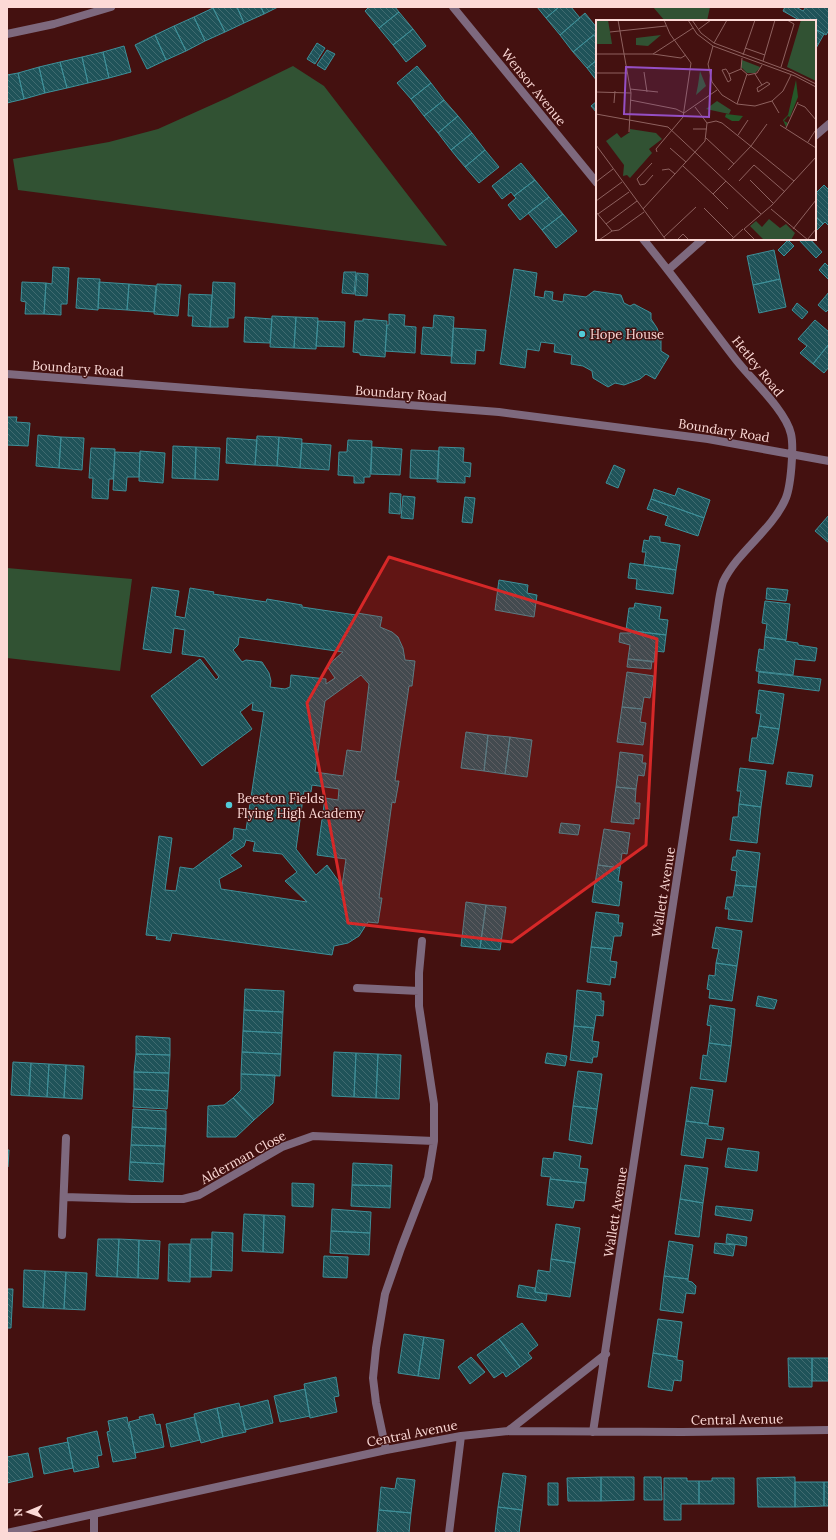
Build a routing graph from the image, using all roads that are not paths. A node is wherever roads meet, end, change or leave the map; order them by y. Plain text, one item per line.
1 (111, 7) edge
2 (453, 7) edge
3 (7, 34) edge
4 (829, 124) edge
5 (816, 135) edge
6 (596, 182) edge
7 (644, 240) edge
8 (701, 240) edge
9 (668, 270) junction
10 (7, 374) edge
11 (791, 453) junction
12 (829, 461) edge
13 (422, 941) dead end
14 (357, 988) dead end
15 (419, 991) junction
16 (66, 1138) dead end
17 (434, 1141) junction
18 (64, 1197) junction
19 (62, 1236) dead end
20 (606, 1354) junction
21 (829, 1430) edge
22 (508, 1431) junction
23 (593, 1432) junction
24 (461, 1436) junction
25 (386, 1450) junction
26 (94, 1514) junction
27 (7, 1533) edge
28 (94, 1533) edge
29 (449, 1533) edge

1 - 3 street
2 - 6 street, Wensor Avenue
4 - 5 street
7 - 9 street
8 - 9 street
9 - 11 street, Hetley Road
10 - 11 street, Boundary Road
11 - 12 street
11 - 20 street, Wallett Avenue
13 - 15 street
14 - 15 street
15 - 17 street
16 - 18 street
17 - 18 street, Alderman Close
17 - 25 street
18 - 19 street
20 - 22 street
20 - 23 street, Wallett Avenue
21 - 23 street, Central Avenue
22 - 23 street, Central Avenue
22 - 24 street, Central Avenue
24 - 25 street, Central Avenue
24 - 29 street
25 - 26 street, Central Avenue
26 - 27 street, Central Avenue
26 - 28 street

